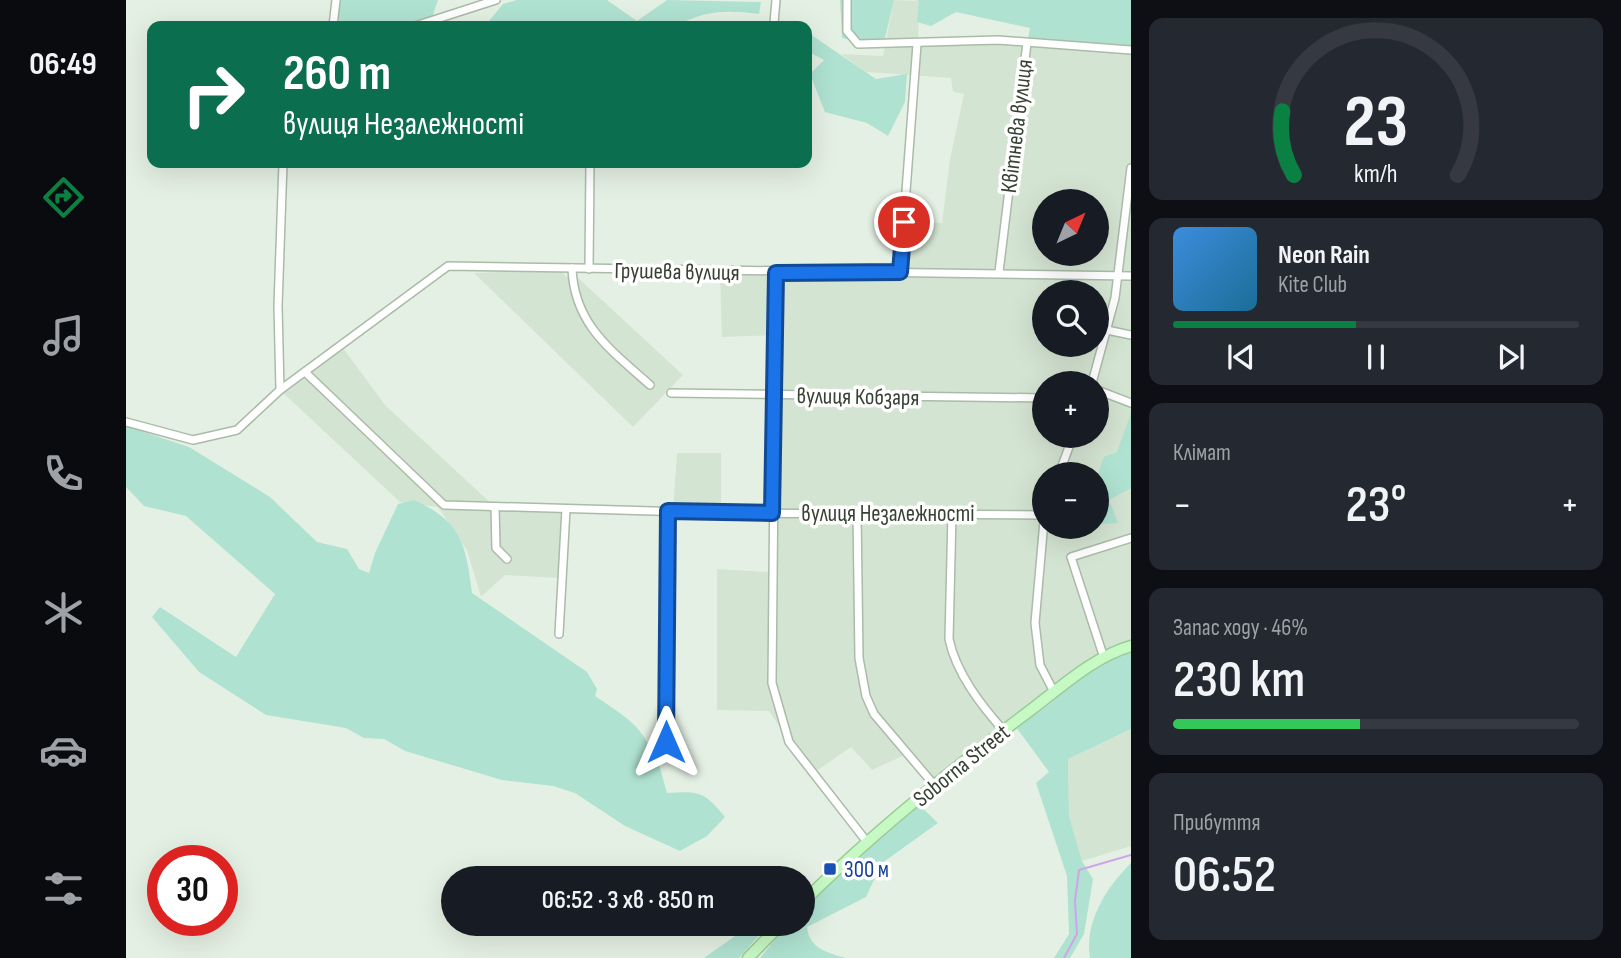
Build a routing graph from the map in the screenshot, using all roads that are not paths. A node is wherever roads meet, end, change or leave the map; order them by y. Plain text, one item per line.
1 (336, 0) edge
2 (496, 0) edge
3 (776, 0) edge
4 (847, 0) edge
5 (334, 21) edge
6 (431, 21) edge
7 (774, 21) edge
8 (1027, 43) junction
9 (917, 44) junction
10 (1131, 50) edge
11 (284, 168) edge
12 (590, 168) edge
13 (1131, 168) edge
14 (572, 268) junction
15 (589, 269) junction
16 (900, 272) junction
17 (999, 272) junction
18 (776, 273) junction
19 (1116, 275) junction
20 (1131, 276) edge
21 (1109, 322) edge
22 (1109, 330) edge
23 (1131, 335) edge
24 (305, 372) junction
25 (650, 385) dead end
26 (280, 390) junction
27 (671, 394) dead end
28 (1109, 394) edge
29 (773, 395) junction
30 (1032, 398) edge
31 (1131, 402) edge
32 (126, 422) edge
33 (495, 507) junction
34 (566, 509) junction
35 (668, 511) junction
36 (858, 512) junction
37 (772, 513) junction
38 (1032, 513) edge
39 (952, 514) junction
40 (1131, 538) edge
41 (1042, 539) edge
42 (507, 559) dead end
43 (559, 634) dead end
44 (1131, 646) edge
45 (1104, 659) junction
46 (1054, 692) junction
47 (1003, 730) junction
48 (666, 742) dead end
49 (934, 786) junction
50 (867, 842) junction
51 (815, 891) edge
52 (770, 936) edge
53 (752, 955) edge

1 - 5 street
2 - 6 street
3 - 7 street
4 - 9 street
8 - 9 street
8 - 10 street, Квітнева вулиця
8 - 17 street, Квітнева вулиця
9 - 16 street
11 - 26 street
12 - 15 street
13 - 19 street
14 - 15 street, Грушева вулиця
14 - 24 street, Грушева вулиця
14 - 25 street
15 - 18 street, Грушева вулиця
16 - 17 street, Грушева вулиця
16 - 18 street, Грушева вулиця
17 - 19 street, Грушева вулиця
18 - 29 street
19 - 20 street, Грушева вулиця
19 - 21 street
22 - 23 street
24 - 26 street
24 - 33 street, вулиця Незалежності
26 - 32 street
27 - 29 street, вулиця Кобзаря
28 - 31 street
29 - 30 street, вулиця Кобзаря
29 - 37 street
33 - 34 street, вулиця Незалежності
33 - 42 street
34 - 35 street, вулиця Незалежності
34 - 43 street
35 - 37 street, вулиця Незалежності
35 - 48 street
36 - 37 street, вулиця Незалежності
36 - 39 street, вулиця Незалежності
36 - 49 street
37 - 50 street
38 - 39 street, вулиця Незалежності
39 - 47 street
40 - 45 street
41 - 46 street
44 - 45 street, Soborna Street
45 - 46 street, Soborna Street
46 - 47 street, Soborna Street
47 - 49 street, Soborna Street
49 - 50 street, Soborna Street
50 - 51 street, Soborna Street
52 - 53 street

